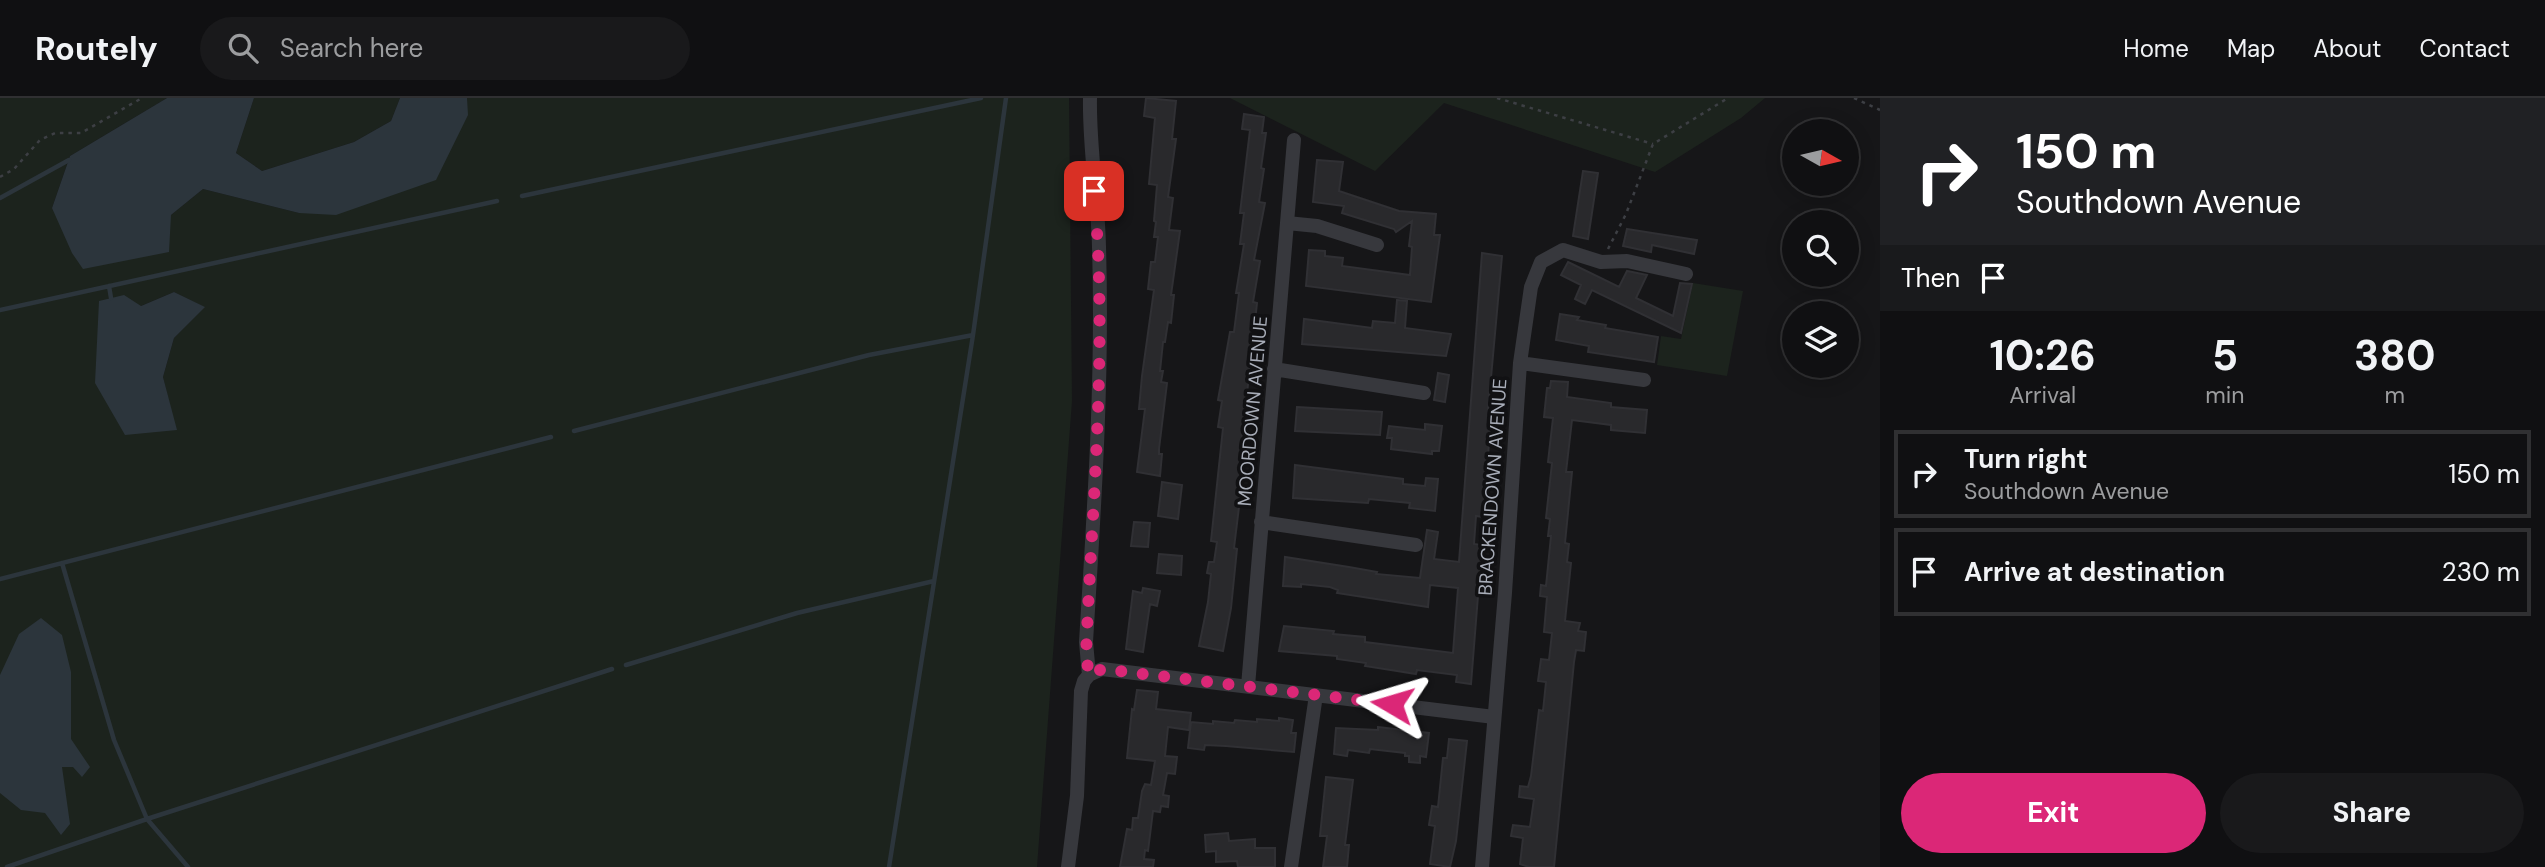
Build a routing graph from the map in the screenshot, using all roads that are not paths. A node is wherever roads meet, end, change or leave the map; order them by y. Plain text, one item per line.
1 (1090, 98) edge
2 (1294, 139) dead end
3 (1287, 223) junction
4 (1377, 245) dead end
5 (1686, 274) dead end
6 (1520, 363) junction
7 (1274, 369) junction
8 (1644, 380) dead end
9 (1424, 393) dead end
10 (1261, 522) junction
11 (1416, 545) dead end
12 (1089, 675) junction
13 (1248, 686) junction
14 (1317, 695) junction
15 (1494, 718) junction
16 (1068, 867) edge
17 (1291, 867) edge
18 (1482, 867) edge

1 - 12 street
2 - 3 street, MOORDOWN AVENUE
3 - 4 street
3 - 7 street, MOORDOWN AVENUE
5 - 6 street, BRACKENDOWN AVENUE
6 - 8 street
6 - 15 street, BRACKENDOWN AVENUE
7 - 9 street
7 - 10 street, MOORDOWN AVENUE
10 - 11 street
10 - 13 street, MOORDOWN AVENUE
12 - 13 street
12 - 16 street
13 - 14 street
14 - 15 street
14 - 17 street
15 - 18 street, BRACKENDOWN AVENUE

